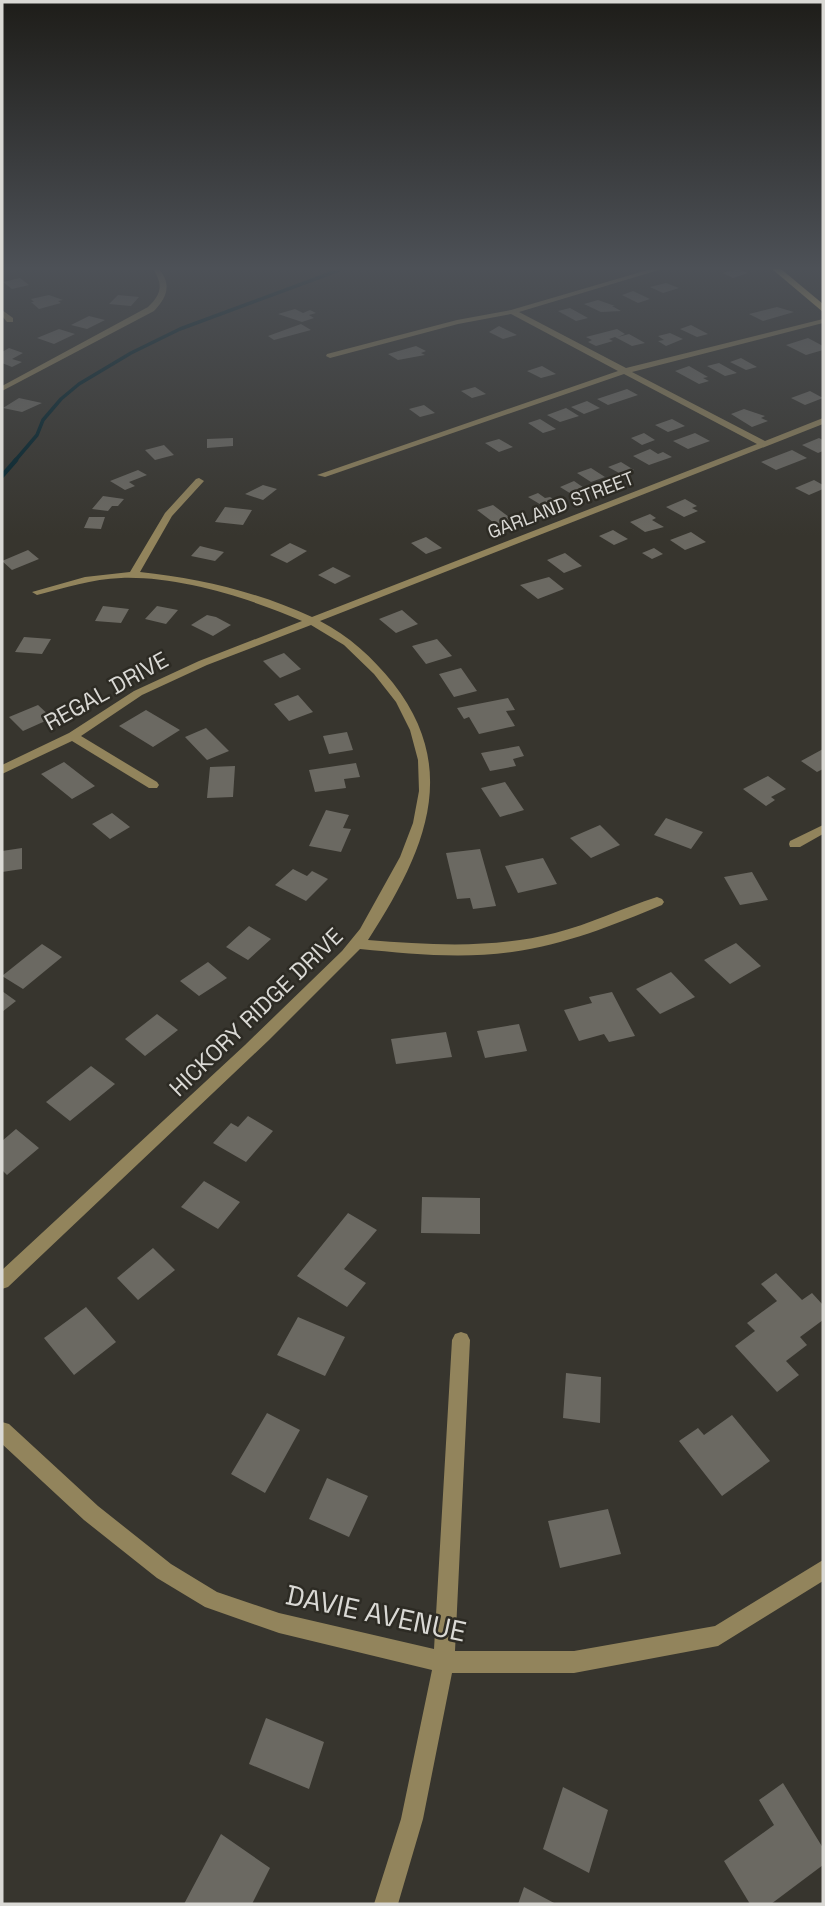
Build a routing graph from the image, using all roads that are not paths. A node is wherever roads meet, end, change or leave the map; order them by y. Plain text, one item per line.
1 (60, 358) edge
2 (600, 358) edge
3 (677, 358) edge
4 (625, 371) junction
5 (2, 389) edge
6 (823, 421) edge
7 (765, 444) junction
8 (322, 475) dead end
9 (199, 481) dead end
10 (133, 575) junction
11 (37, 592) dead end
12 (311, 622) junction
13 (73, 736) junction
14 (2, 770) edge
15 (153, 785) dead end
16 (823, 829) edge
17 (795, 844) dead end
18 (657, 902) dead end
19 (357, 944) junction
20 (2, 1281) edge
21 (461, 1340) dead end
22 (2, 1431) edge
23 (823, 1570) edge
24 (444, 1662) junction
25 (386, 1904) edge

1 - 5 street
2 - 4 street
3 - 4 street
4 - 7 street
4 - 8 street
6 - 7 street, GARLAND STREET
7 - 12 street, GARLAND STREET
9 - 10 street
10 - 11 street, HICKORY RIDGE DRIVE
10 - 12 street, HICKORY RIDGE DRIVE
12 - 13 street, REGAL DRIVE
12 - 19 street, HICKORY RIDGE DRIVE
13 - 14 street, REGAL DRIVE
13 - 15 street
16 - 17 street
18 - 19 street
19 - 20 street, HICKORY RIDGE DRIVE
21 - 24 street
22 - 24 street, DAVIE AVENUE
23 - 24 street, DAVIE AVENUE
24 - 25 street

